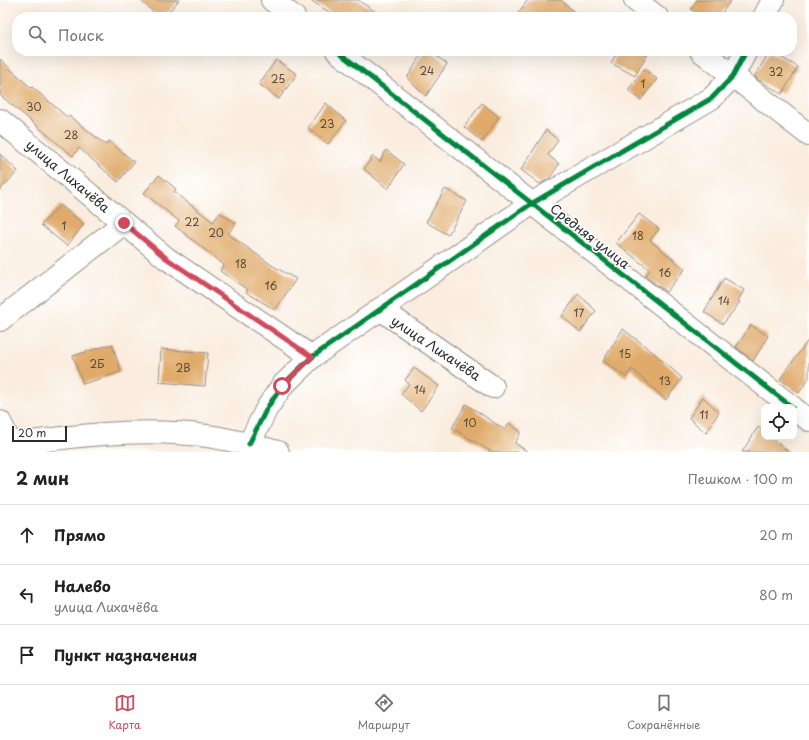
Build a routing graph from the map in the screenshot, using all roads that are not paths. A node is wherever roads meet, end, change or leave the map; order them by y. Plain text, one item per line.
1 (272, 0) edge
2 (635, 0) edge
3 (772, 0) edge
4 (288, 12) edge
5 (651, 12) edge
6 (766, 12) edge
7 (343, 56) edge
8 (707, 56) edge
9 (743, 56) edge
10 (733, 76) junction
11 (0, 120) edge
12 (809, 135) edge
13 (532, 204) junction
14 (124, 223) junction
15 (380, 310) junction
16 (0, 320) edge
17 (312, 357) junction
18 (493, 387) dead end
19 (788, 404) edge
20 (797, 411) edge
21 (809, 420) edge
22 (0, 422) edge
23 (249, 444) junction
24 (9, 448) edge
25 (278, 452) edge

1 - 4 street
2 - 5 street
3 - 6 street
7 - 13 street, Средняя улица
8 - 10 street
9 - 10 street
10 - 12 street
10 - 13 street
11 - 14 street, улица Лихачёва
13 - 15 street
13 - 19 street, Средняя улица
14 - 16 street
14 - 17 street, улица Лихачёва
15 - 17 street
15 - 18 street, улица Лихачёва
17 - 23 street
20 - 21 street, Средняя улица
22 - 24 street
23 - 24 street
23 - 25 street

